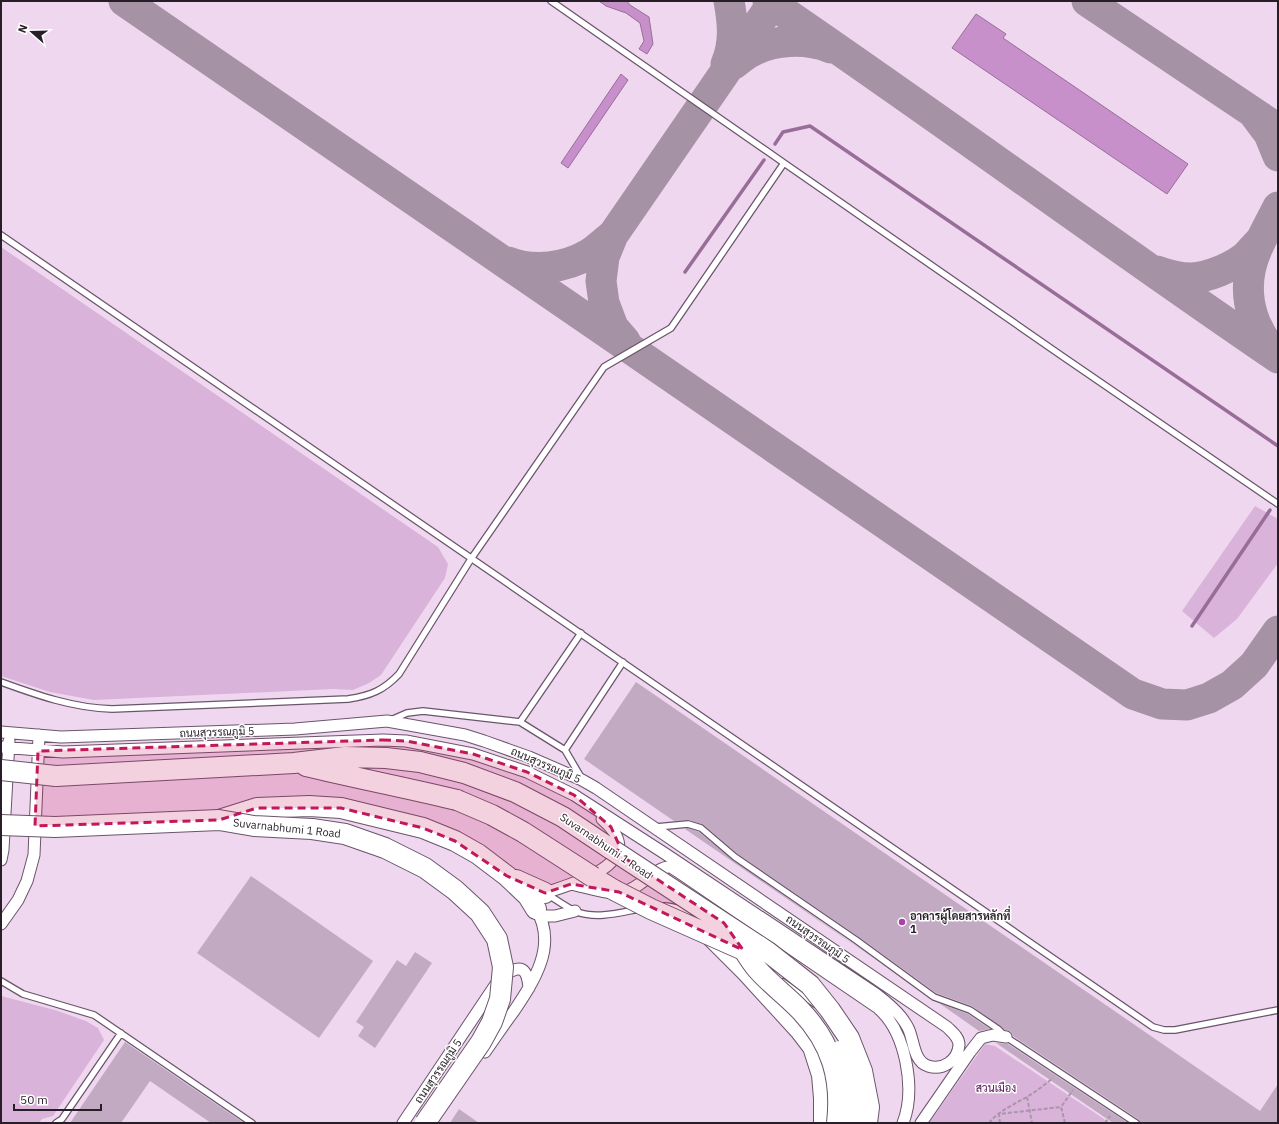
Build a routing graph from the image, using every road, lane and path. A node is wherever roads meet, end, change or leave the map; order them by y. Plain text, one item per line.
1 (551, 1) edge
2 (784, 163) junction
3 (1, 235) edge
4 (1278, 504) edge
5 (471, 559) junction
6 (581, 633) junction
7 (623, 662) junction
8 (1, 682) edge
9 (387, 721) junction
10 (520, 722) junction
11 (5, 732) edge
12 (39, 734) junction
13 (5, 748) edge
14 (565, 750) junction
15 (38, 751) junction
16 (294, 763) junction
17 (1, 770) edge
18 (56, 776) junction
19 (582, 780) junction
20 (1, 782) edge
21 (574, 796) junction
22 (219, 820) junction
23 (1, 824) edge
24 (653, 827) junction
25 (1, 860) edge
26 (571, 884) junction
27 (540, 906) junction
28 (575, 911) junction
29 (1, 924) edge
30 (710, 927) junction
31 (764, 968) dead end
32 (777, 977) dead end
33 (1, 981) edge
34 (529, 988) junction
35 (1278, 1010) edge
36 (121, 1033) junction
37 (1006, 1037) junction
38 (970, 1052) junction
39 (955, 1064) junction
40 (1060, 1073) junction
41 (450, 1079) dead end
42 (1078, 1084) junction
43 (461, 1087) junction
44 (1027, 1096) junction
45 (1062, 1107) junction
46 (1030, 1110) junction
47 (998, 1114) junction
48 (426, 1116) edge
49 (871, 1119) edge
50 (62, 1121) edge
51 (56, 1123) edge
52 (252, 1123) edge
53 (403, 1123) edge
54 (824, 1123) edge
55 (837, 1123) edge
56 (851, 1123) edge
57 (903, 1123) edge
58 (912, 1123) edge
59 (921, 1123) edge
60 (990, 1123) edge
61 (1000, 1123) edge
62 (1032, 1123) edge
63 (1065, 1123) edge
64 (1136, 1123) edge

1 - 2 lane
2 - 4 lane
2 - 5 lane
3 - 5 lane
5 - 6 lane
5 - 8 lane
6 - 7 lane
6 - 10 lane
7 - 14 lane
7 - 35 lane
9 - 10 lane
9 - 12 street, ถนนสุวรรณภูมิ 5
9 - 19 street, ถนนสุวรรณภูมิ 5
10 - 14 lane
11 - 12 street, ถนนสุวรรณภูมิ 5
11 - 13 street, ถนนสุวรรณภูมิ 5
12 - 15 street
13 - 15 street, ถนนสุวรรณภูมิ 5
13 - 25 street, ถนนสุวรรณภูมิ 5
14 - 19 lane
15 - 21 street, ถนนสุวรรณภูมิ 5
15 - 29 street
16 - 18 highway, Suvarnabhumi 1 Road
16 - 30 highway, Suvarnabhumi 1 Road, bridge
16 - 30 highway, Suvarnabhumi 1 Road, bridge
17 - 18 highway, Suvarnabhumi 1 Road, bridge
18 - 20 highway, bridge
19 - 24 street, ถนนสุวรรณภูมิ 5
21 - 26 street, ถนนสุวรรณภูมิ 5
21 - 39 street, ถนนสุวรรณภูมิ 5
22 - 23 highway, Suvarnabhumi 1 Road, bridge
22 - 27 highway
22 - 48 highway, Suvarnabhumi 1 Road, bridge
24 - 37 lane
24 - 39 street, ถนนสุวรรณภูมิ 5
26 - 27 street, ถนนสุวรรณภูมิ 5
26 - 57 street
27 - 28 lane
27 - 28 street
27 - 34 street, ถนนสุวรรณภูมิ 5
28 - 30 lane
30 - 31 lane
30 - 49 highway, Suvarnabhumi 1 Road, bridge
30 - 54 highway, Suvarnabhumi 1 Road
30 - 55 highway, Suvarnabhumi 1 Road, bridge
30 - 56 highway, Suvarnabhumi 1 Road, bridge
32 - 49 lane
33 - 36 lane
34 - 43 street, ถนนสุวรรณภูมิ 5
34 - 48 street, ถนนสุวรรณภูมิ 5
36 - 50 lane
36 - 52 lane
37 - 38 street
37 - 40 lane
38 - 39 street, ถนนสุวรรณภูมิ 5
38 - 39 street
39 - 58 street
39 - 59 street
40 - 42 lane
40 - 44 path
41 - 43 lane
42 - 45 path
42 - 64 lane
43 - 48 street, ถนนสุวรรณภูมิ 5
44 - 46 path
44 - 47 path
45 - 46 path
45 - 63 path
46 - 47 path
46 - 62 path
47 - 60 path
47 - 61 path
48 - 53 street, ถนนสุวรรณภูมิ 5
50 - 51 lane

